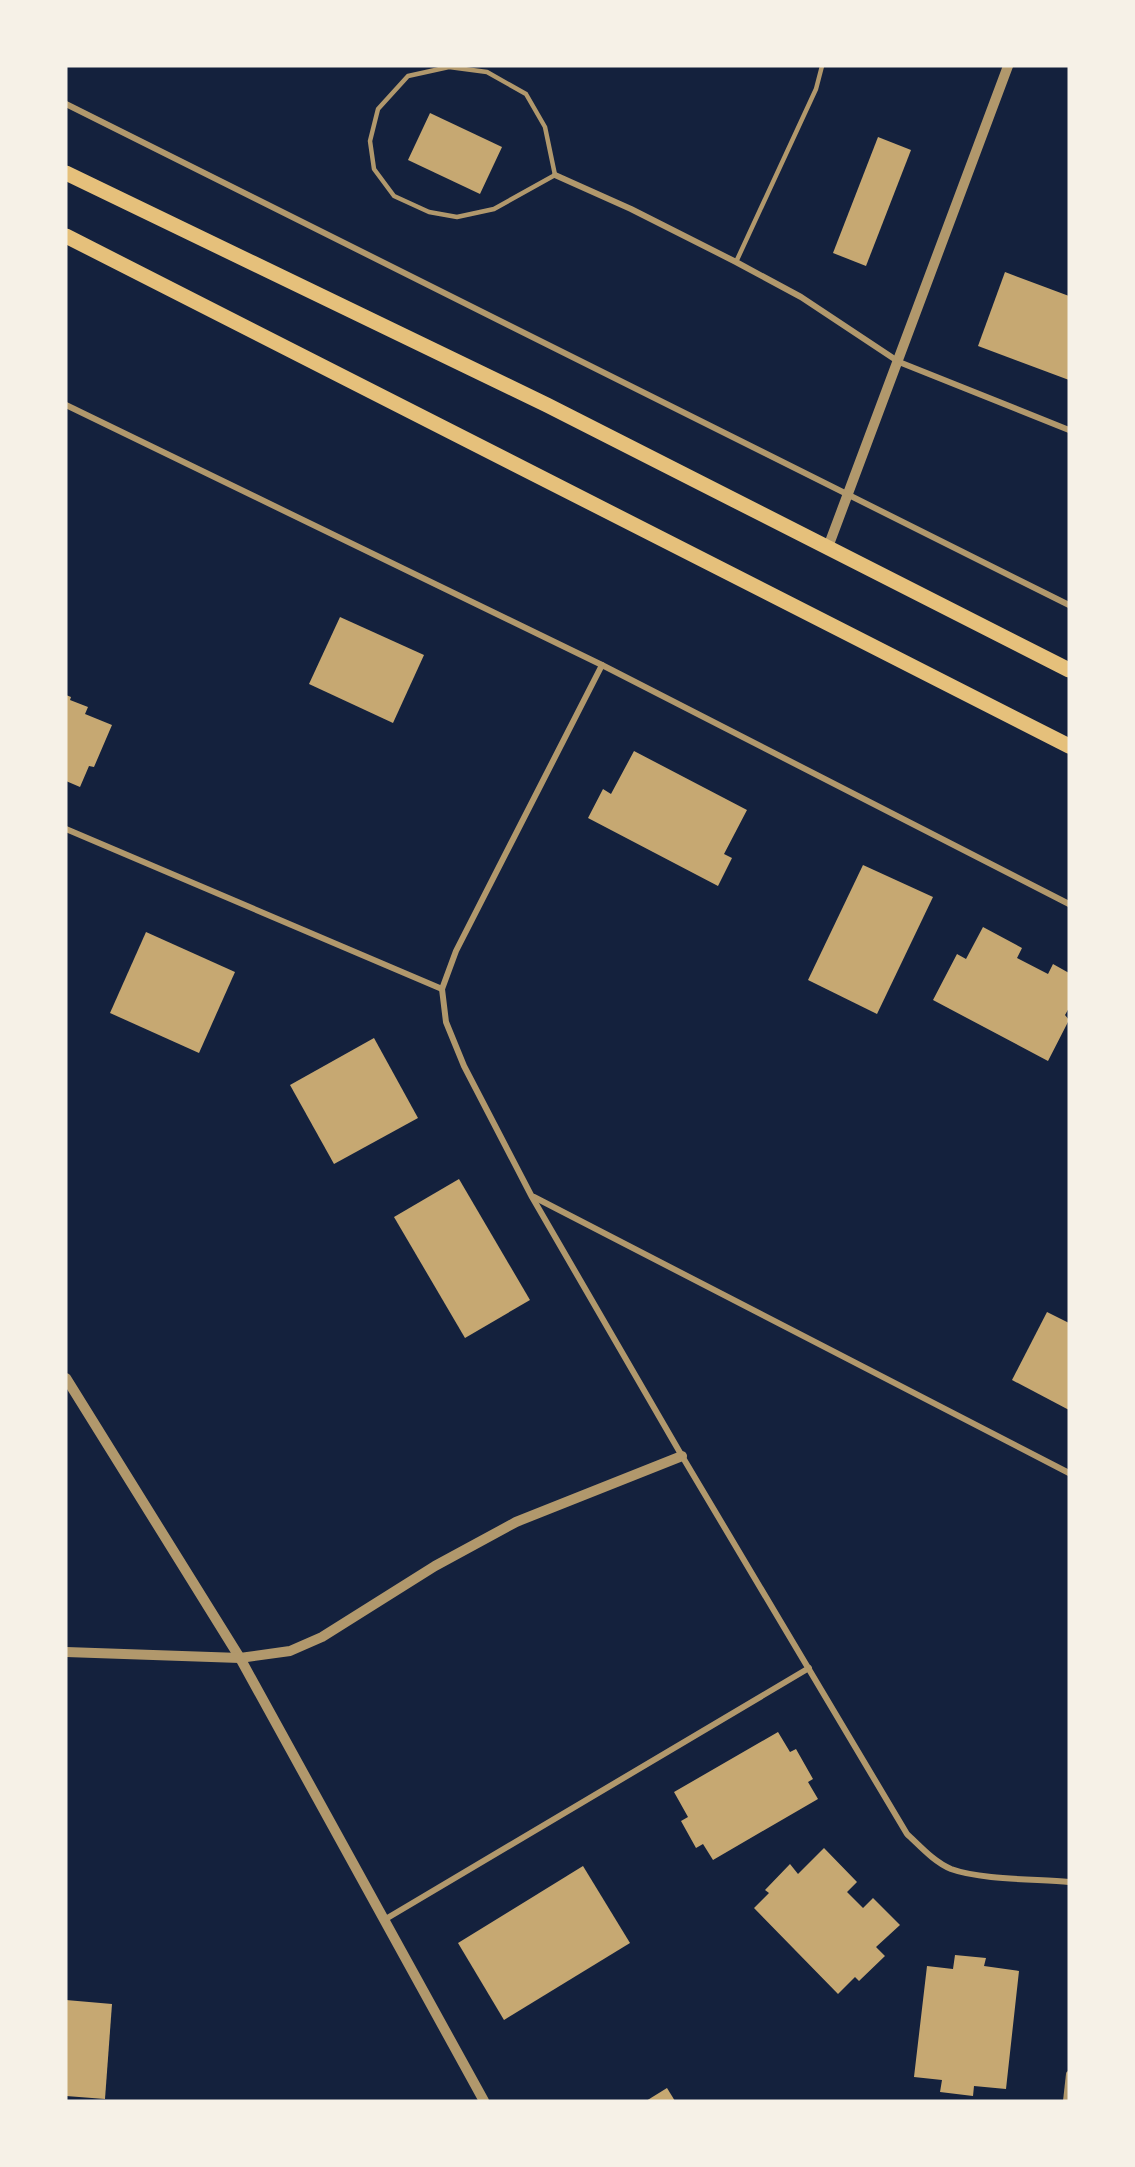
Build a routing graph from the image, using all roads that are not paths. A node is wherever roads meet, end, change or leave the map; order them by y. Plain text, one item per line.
1 (822, 66) edge
2 (1008, 66) edge
3 (66, 104) edge
4 (66, 173) edge
5 (555, 175) junction
6 (66, 236) edge
7 (736, 262) junction
8 (899, 362) junction
9 (66, 405) edge
10 (1069, 429) edge
11 (848, 495) junction
12 (828, 547) junction
13 (1069, 605) edge
14 (602, 665) junction
15 (1069, 670) edge
16 (1069, 746) edge
17 (66, 829) edge
18 (1069, 904) edge
19 (442, 989) junction
20 (532, 1197) junction
21 (66, 1378) edge
22 (682, 1456) junction
23 (1069, 1473) edge
24 (66, 1652) edge
25 (240, 1659) junction
26 (809, 1668) junction
27 (1069, 1882) edge
28 (384, 1920) junction
29 (1069, 2074) edge
30 (484, 2101) edge
31 (1066, 2101) edge

1 - 7 lane
2 - 8 street
3 - 11 street
4 - 12 main road
5 - 5 lane
5 - 7 street
6 - 16 main road
7 - 8 street
8 - 10 street
8 - 11 street
9 - 14 street
11 - 12 street
11 - 13 street
12 - 15 main road
14 - 18 street
14 - 19 street
17 - 19 street
19 - 20 street
20 - 22 street
20 - 23 street
21 - 25 street
22 - 25 street
22 - 26 street
24 - 25 street
25 - 28 street
26 - 27 street
26 - 28 street
28 - 30 street
29 - 31 street

